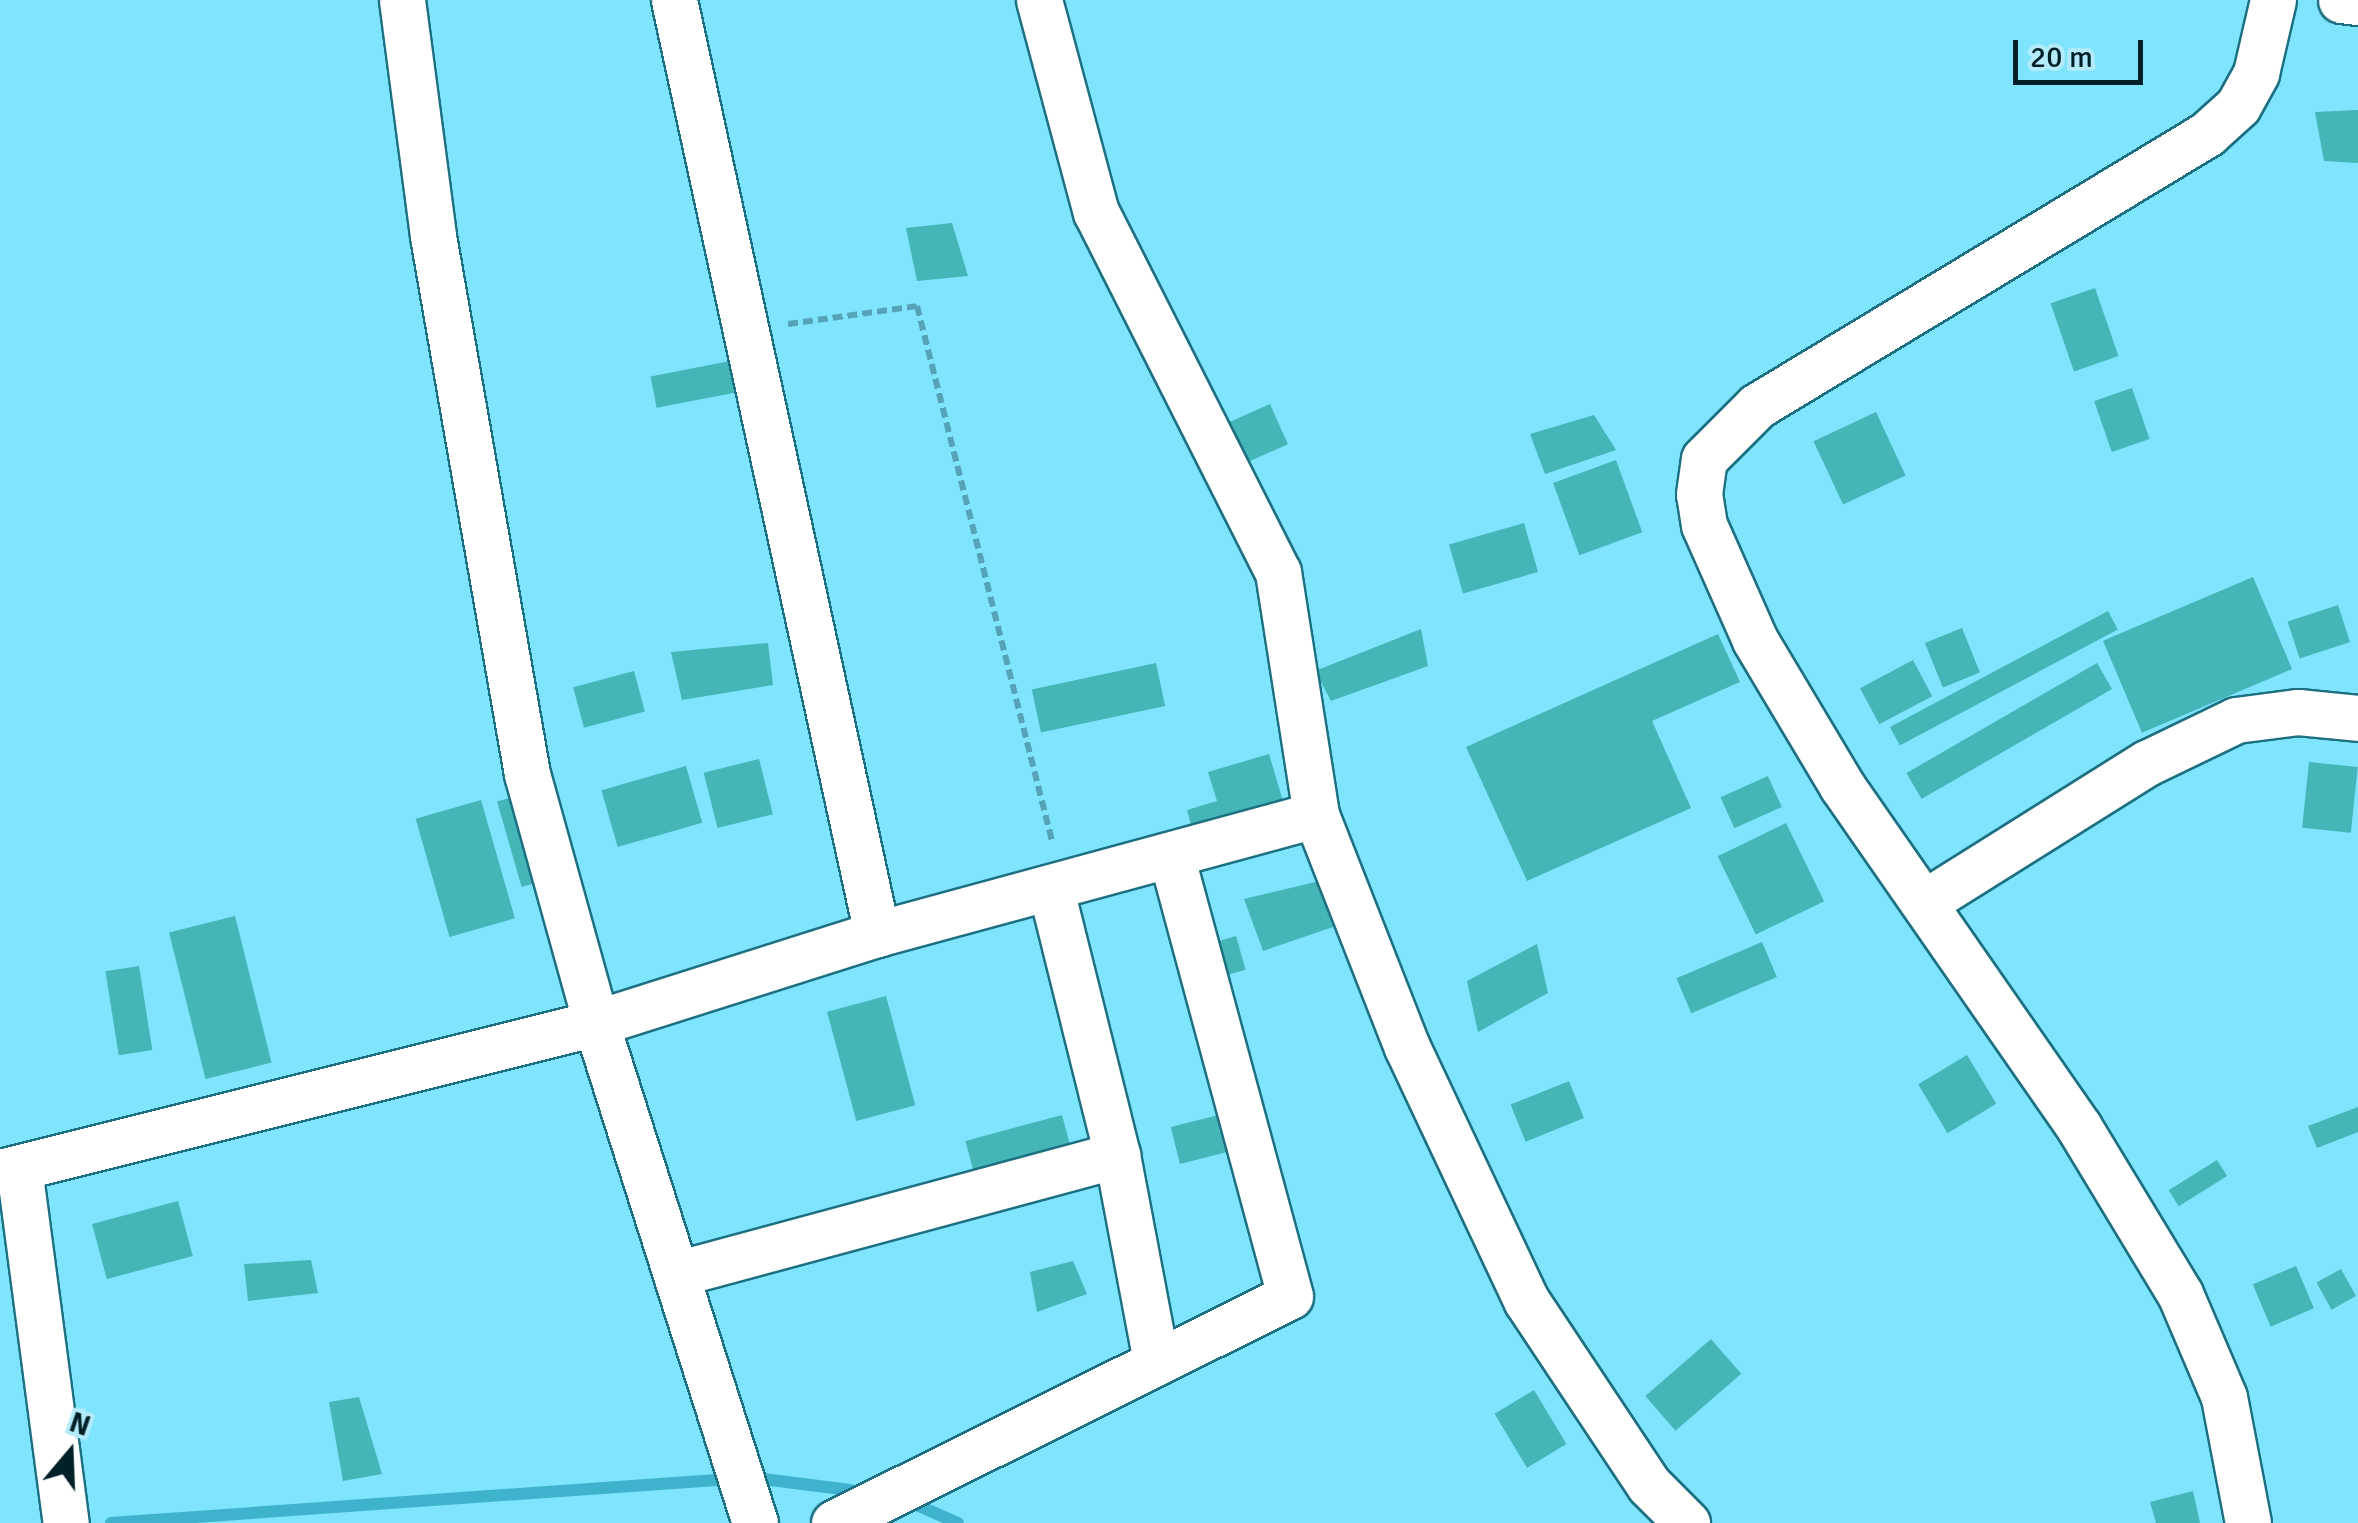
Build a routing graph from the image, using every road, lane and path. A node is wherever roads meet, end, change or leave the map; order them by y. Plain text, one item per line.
1 (402, 0) edge
2 (674, 0) edge
3 (1039, 0) edge
4 (2273, 0) edge
5 (2341, 0) edge
6 (2358, 2) edge
7 (746, 329) junction
8 (2358, 718) edge
9 (1316, 815) junction
10 (1171, 856) junction
11 (1057, 888) junction
12 (1925, 902) junction
13 (877, 934) junction
14 (596, 1023) junction
15 (1118, 1155) junction
16 (10, 1170) edge
17 (676, 1274) junction
18 (1156, 1362) junction
19 (66, 1523) edge
20 (756, 1523) edge
21 (834, 1523) edge
22 (1687, 1523) edge
23 (2248, 1523) edge

1 - 14 street
2 - 7 street
3 - 9 street
4 - 12 street
5 - 6 street
7 - 11 path
7 - 13 street
8 - 12 street
9 - 10 street
9 - 22 street
10 - 11 street
10 - 18 street
11 - 13 street
11 - 15 street
12 - 23 street
13 - 14 street
14 - 16 street
14 - 17 street
15 - 17 street
15 - 18 street
16 - 19 street
17 - 20 street
18 - 21 street

